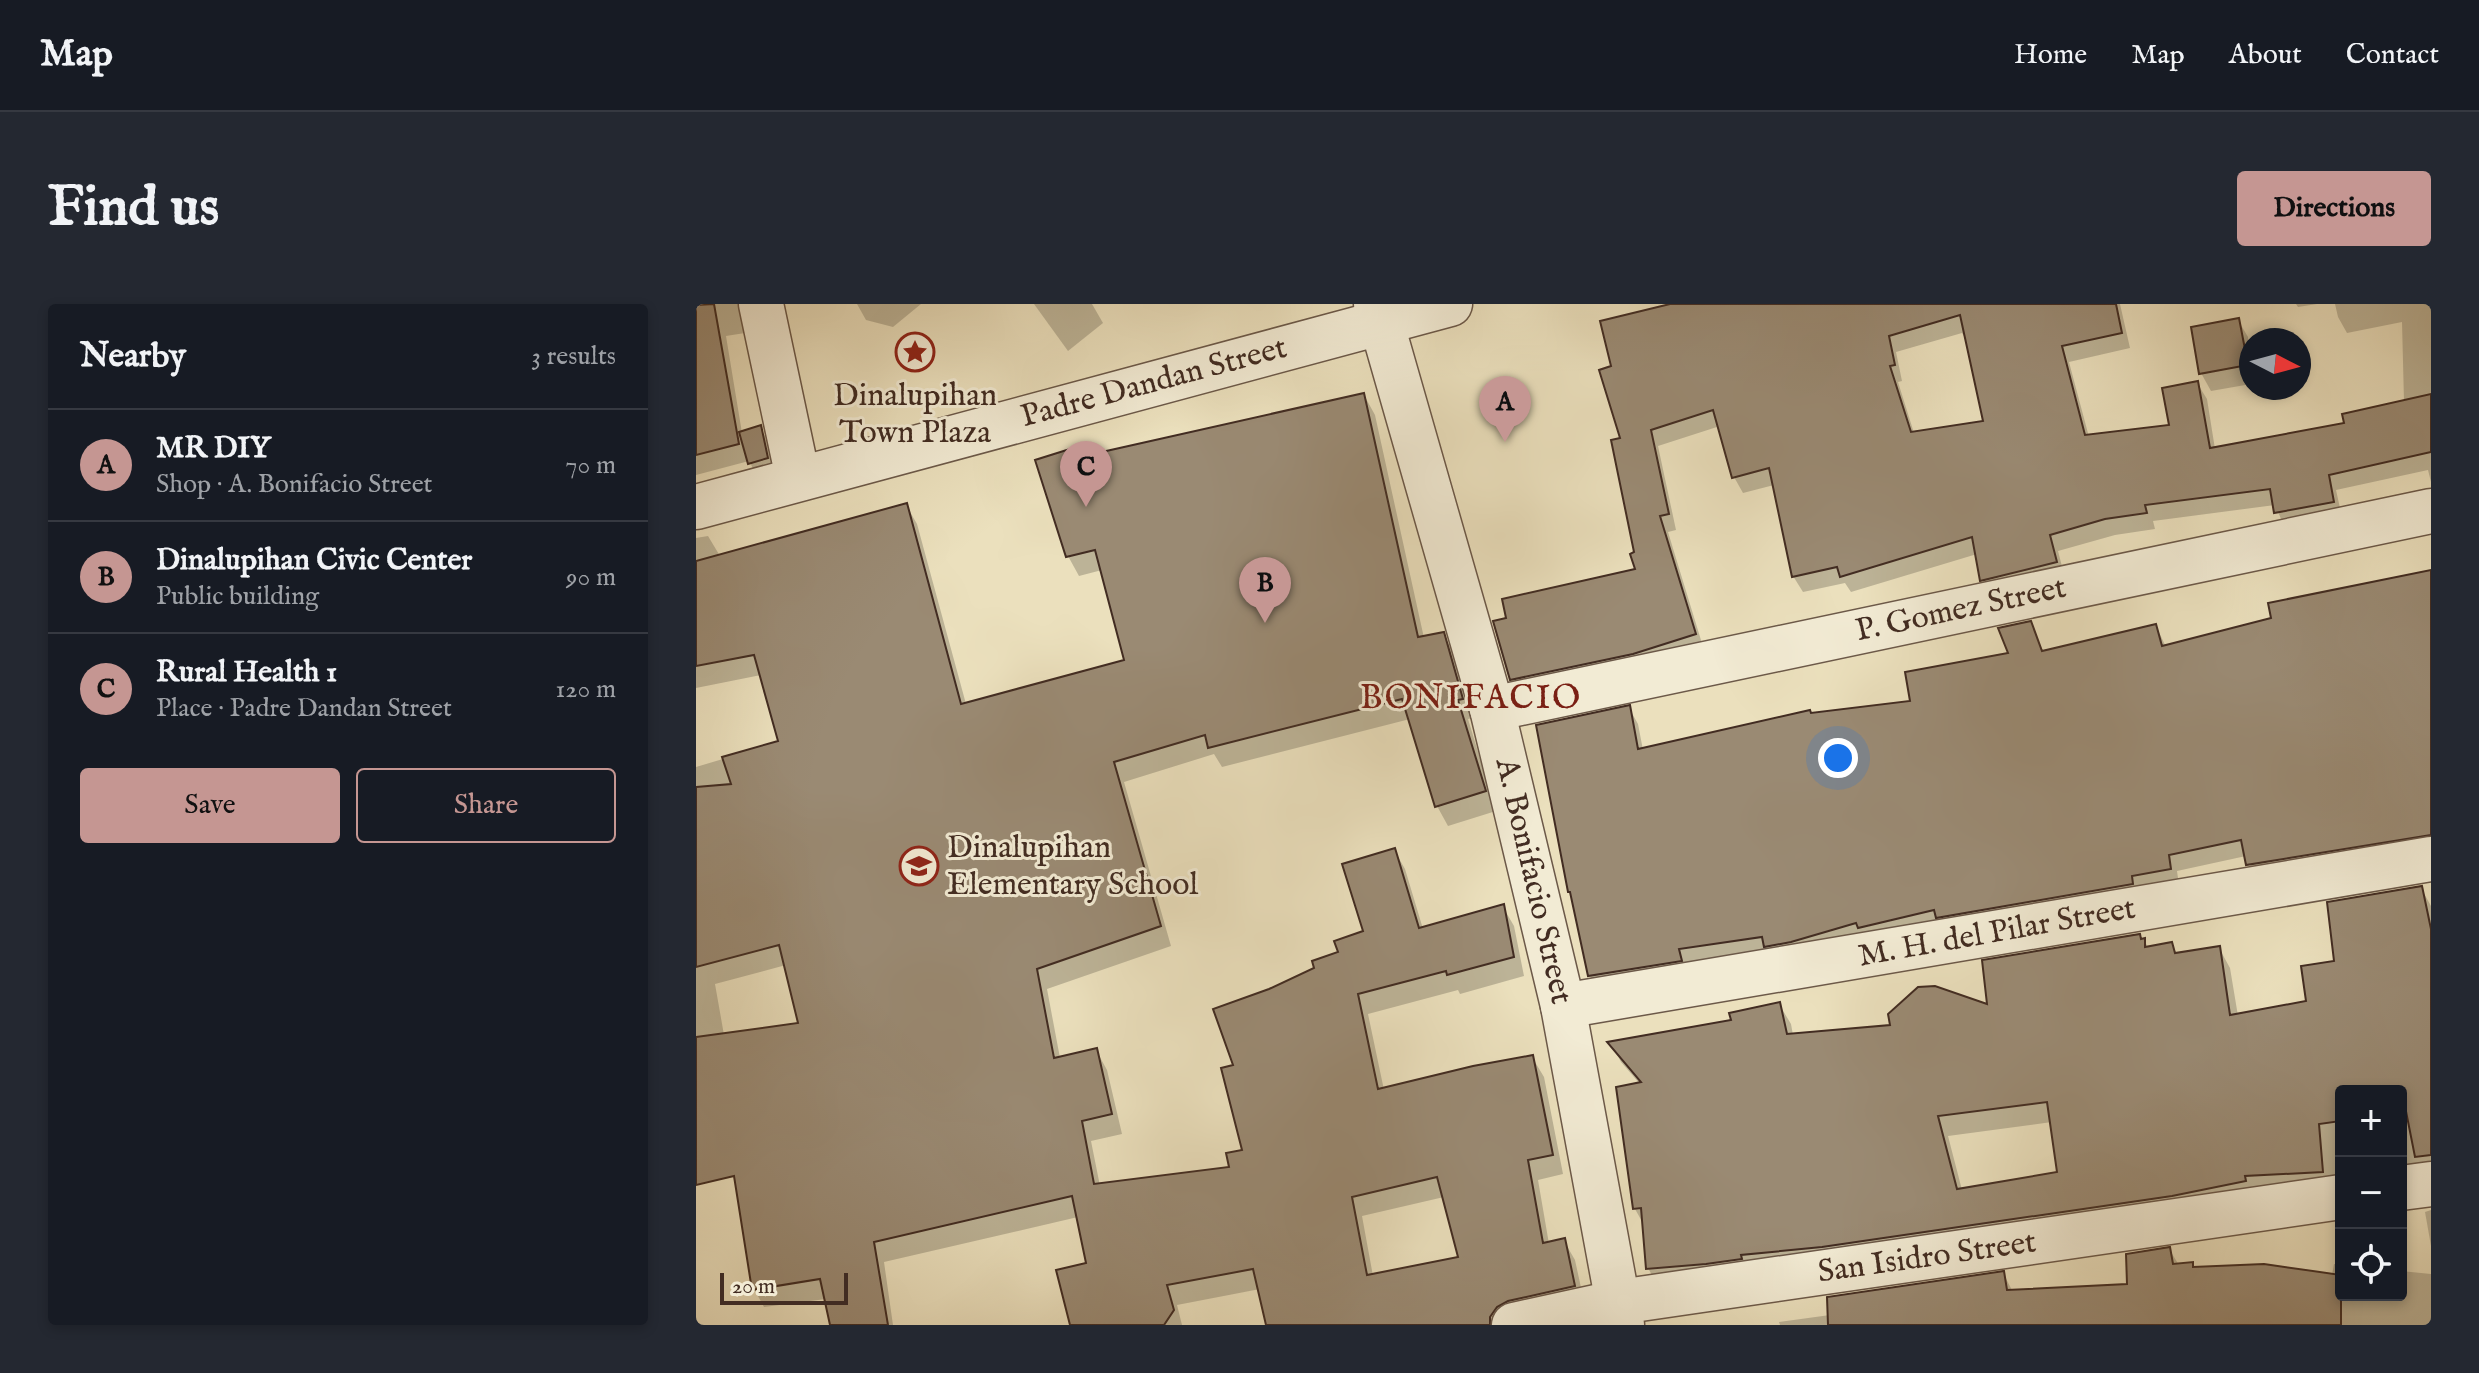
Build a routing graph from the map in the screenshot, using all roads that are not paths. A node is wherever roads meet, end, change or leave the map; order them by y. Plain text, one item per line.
1 (761, 304) edge
2 (1450, 304) edge
3 (1378, 313) edge
4 (798, 478) junction
5 (696, 507) edge
6 (2431, 511) edge
7 (1492, 709) junction
8 (2431, 859) edge
9 (1563, 1006) junction
10 (2431, 1184) edge
11 (2407, 1187) edge
12 (2335, 1198) edge
13 (1620, 1314) edge
14 (1514, 1325) edge

1 - 4 street
2 - 3 street, Padre Dandan Street
3 - 4 street, Padre Dandan Street
3 - 7 street, A. Bonifacio Street
4 - 5 street, Padre Dandan Street
6 - 7 street, P. Gomez Street
7 - 9 street, A. Bonifacio Street
8 - 9 street, M. H. del Pilar Street
9 - 13 street, A. Bonifacio Street
10 - 11 street
12 - 13 street, San Isidro Street
13 - 14 street, San Isidro Street

